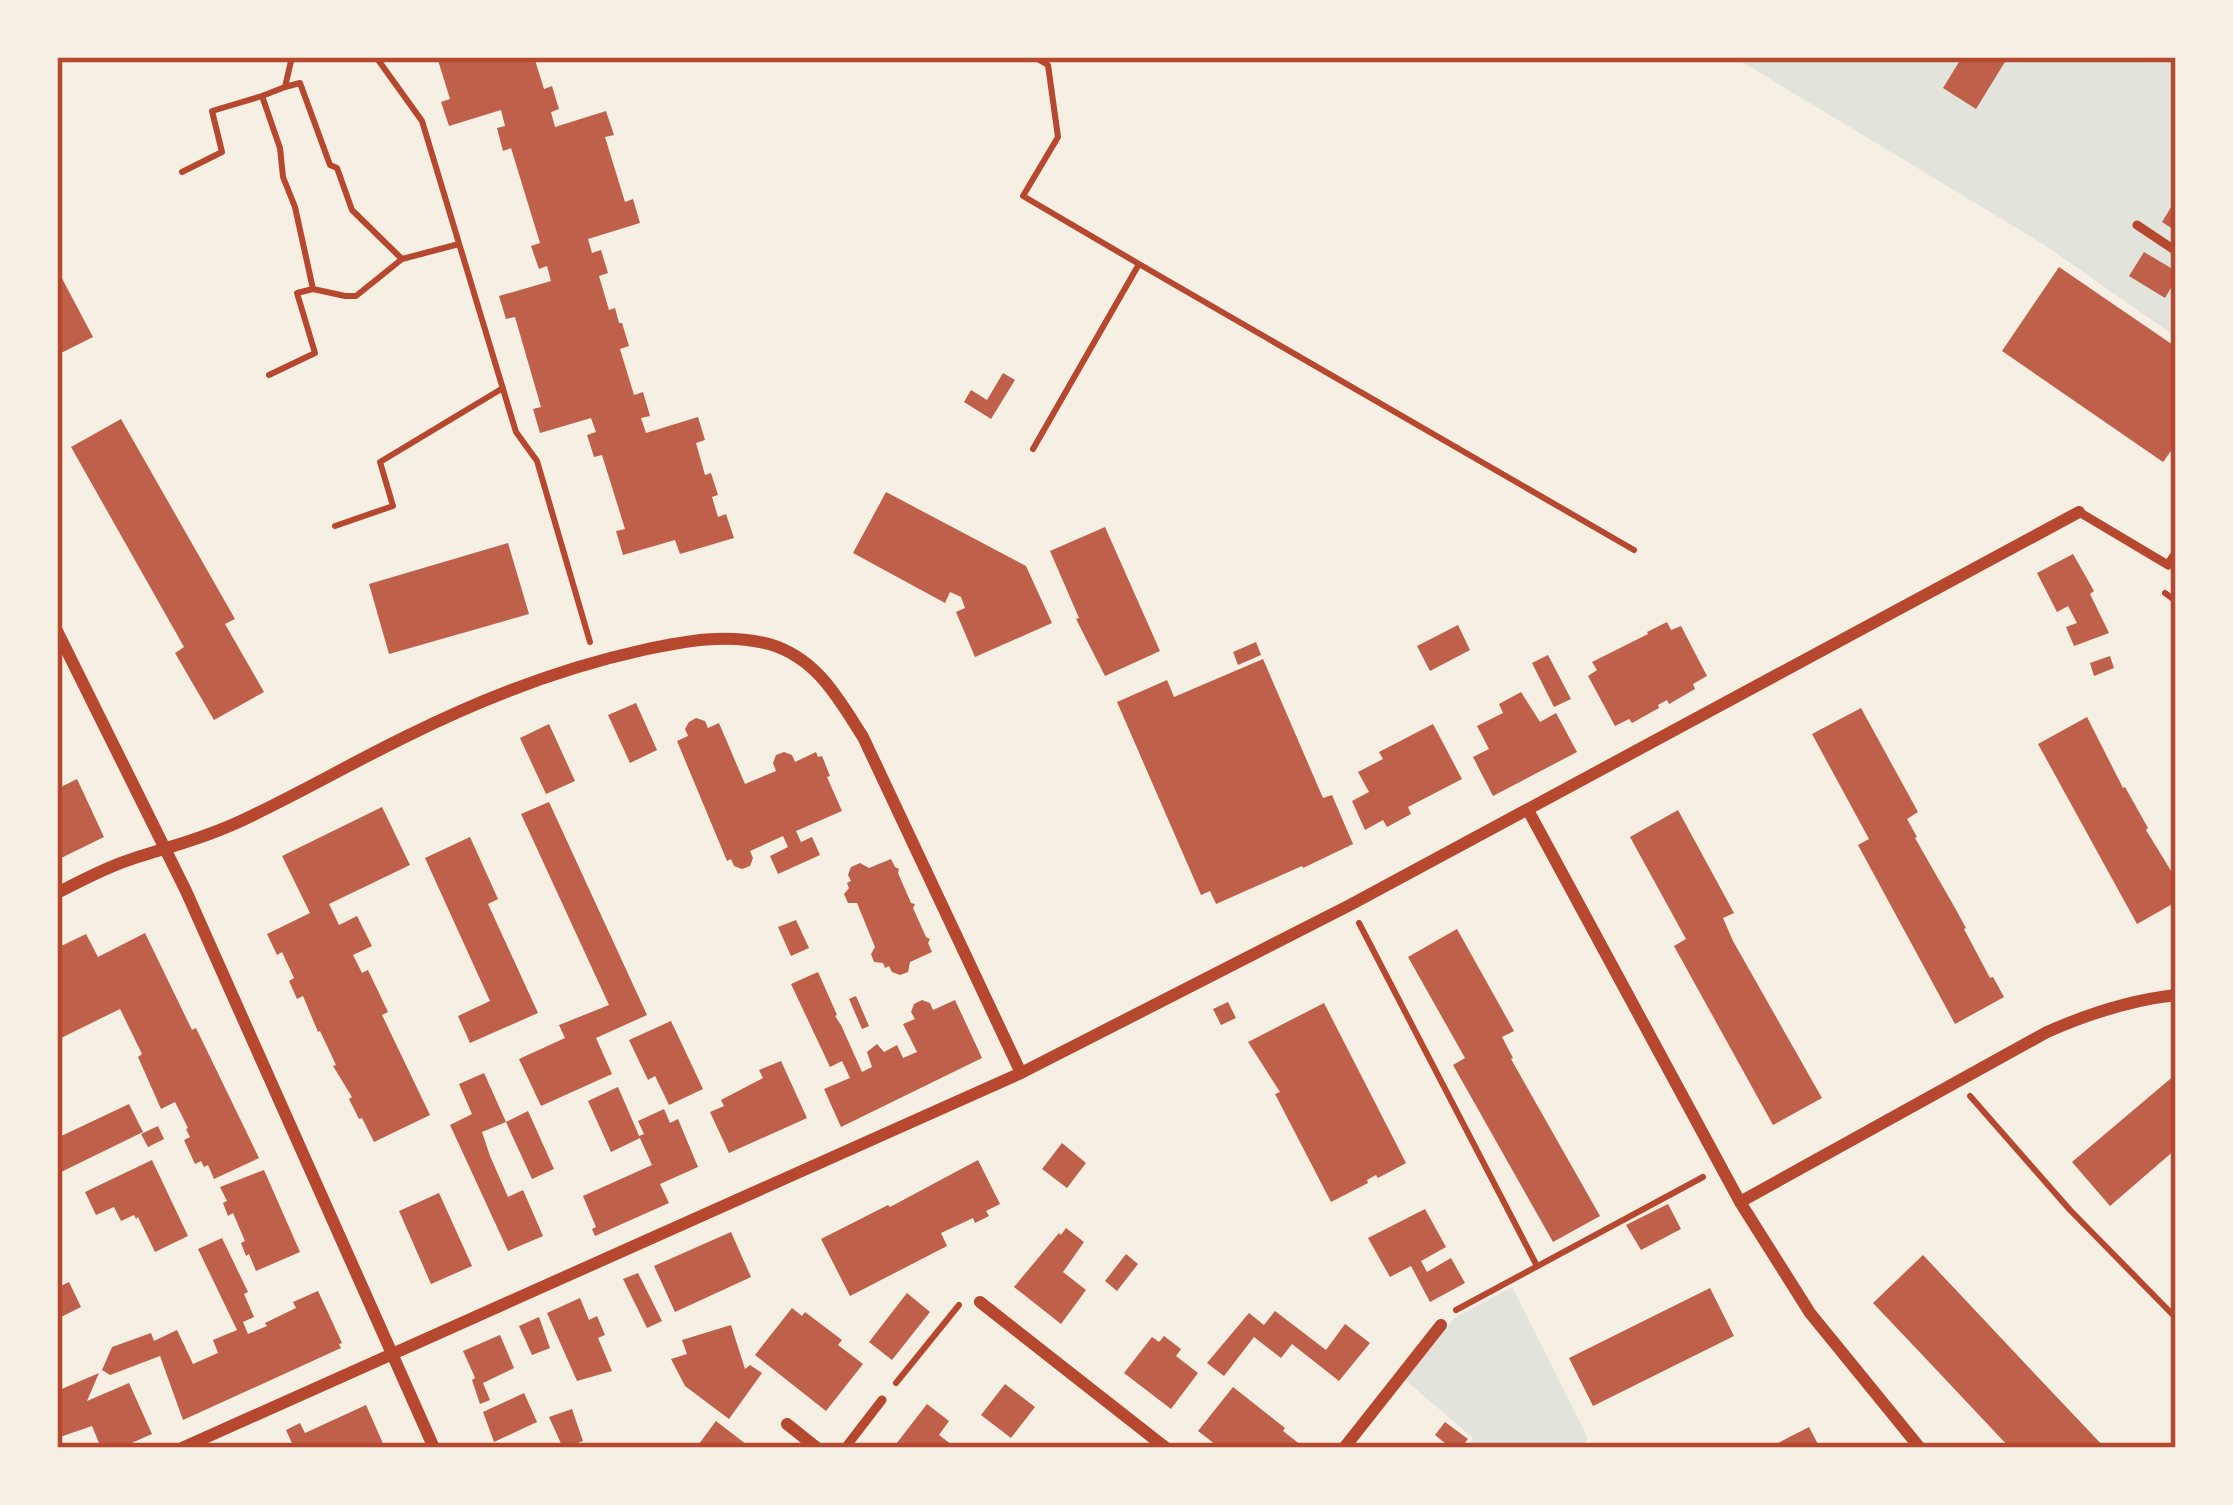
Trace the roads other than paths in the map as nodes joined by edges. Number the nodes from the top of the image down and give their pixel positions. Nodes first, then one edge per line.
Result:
1 (2137, 225) dead end
2 (2176, 250) edge
3 (2079, 512) joint
4 (2176, 553) edge
5 (57, 631) edge
6 (1528, 810) junction
7 (166, 850) junction
8 (57, 892) edge
9 (2176, 994) edge
10 (1021, 1073) junction
11 (1740, 1202) junction
12 (980, 1302) road end
13 (1441, 1325) road end
14 (393, 1354) junction
15 (882, 1400) road end
16 (787, 1424) dead end
17 (182, 1448) edge
18 (434, 1448) edge
19 (817, 1448) edge
20 (845, 1448) edge
21 (1166, 1448) edge
22 (1344, 1448) edge
23 (1920, 1448) edge

1 - 2 lane
3 - 4 lane
3 - 6 street
5 - 7 street
6 - 10 street
6 - 11 street
7 - 8 street
7 - 10 street
7 - 14 street
9 - 11 street
10 - 14 street
11 - 23 street
12 - 21 street
13 - 22 street
14 - 17 street
14 - 18 street
15 - 20 lane
16 - 19 street

